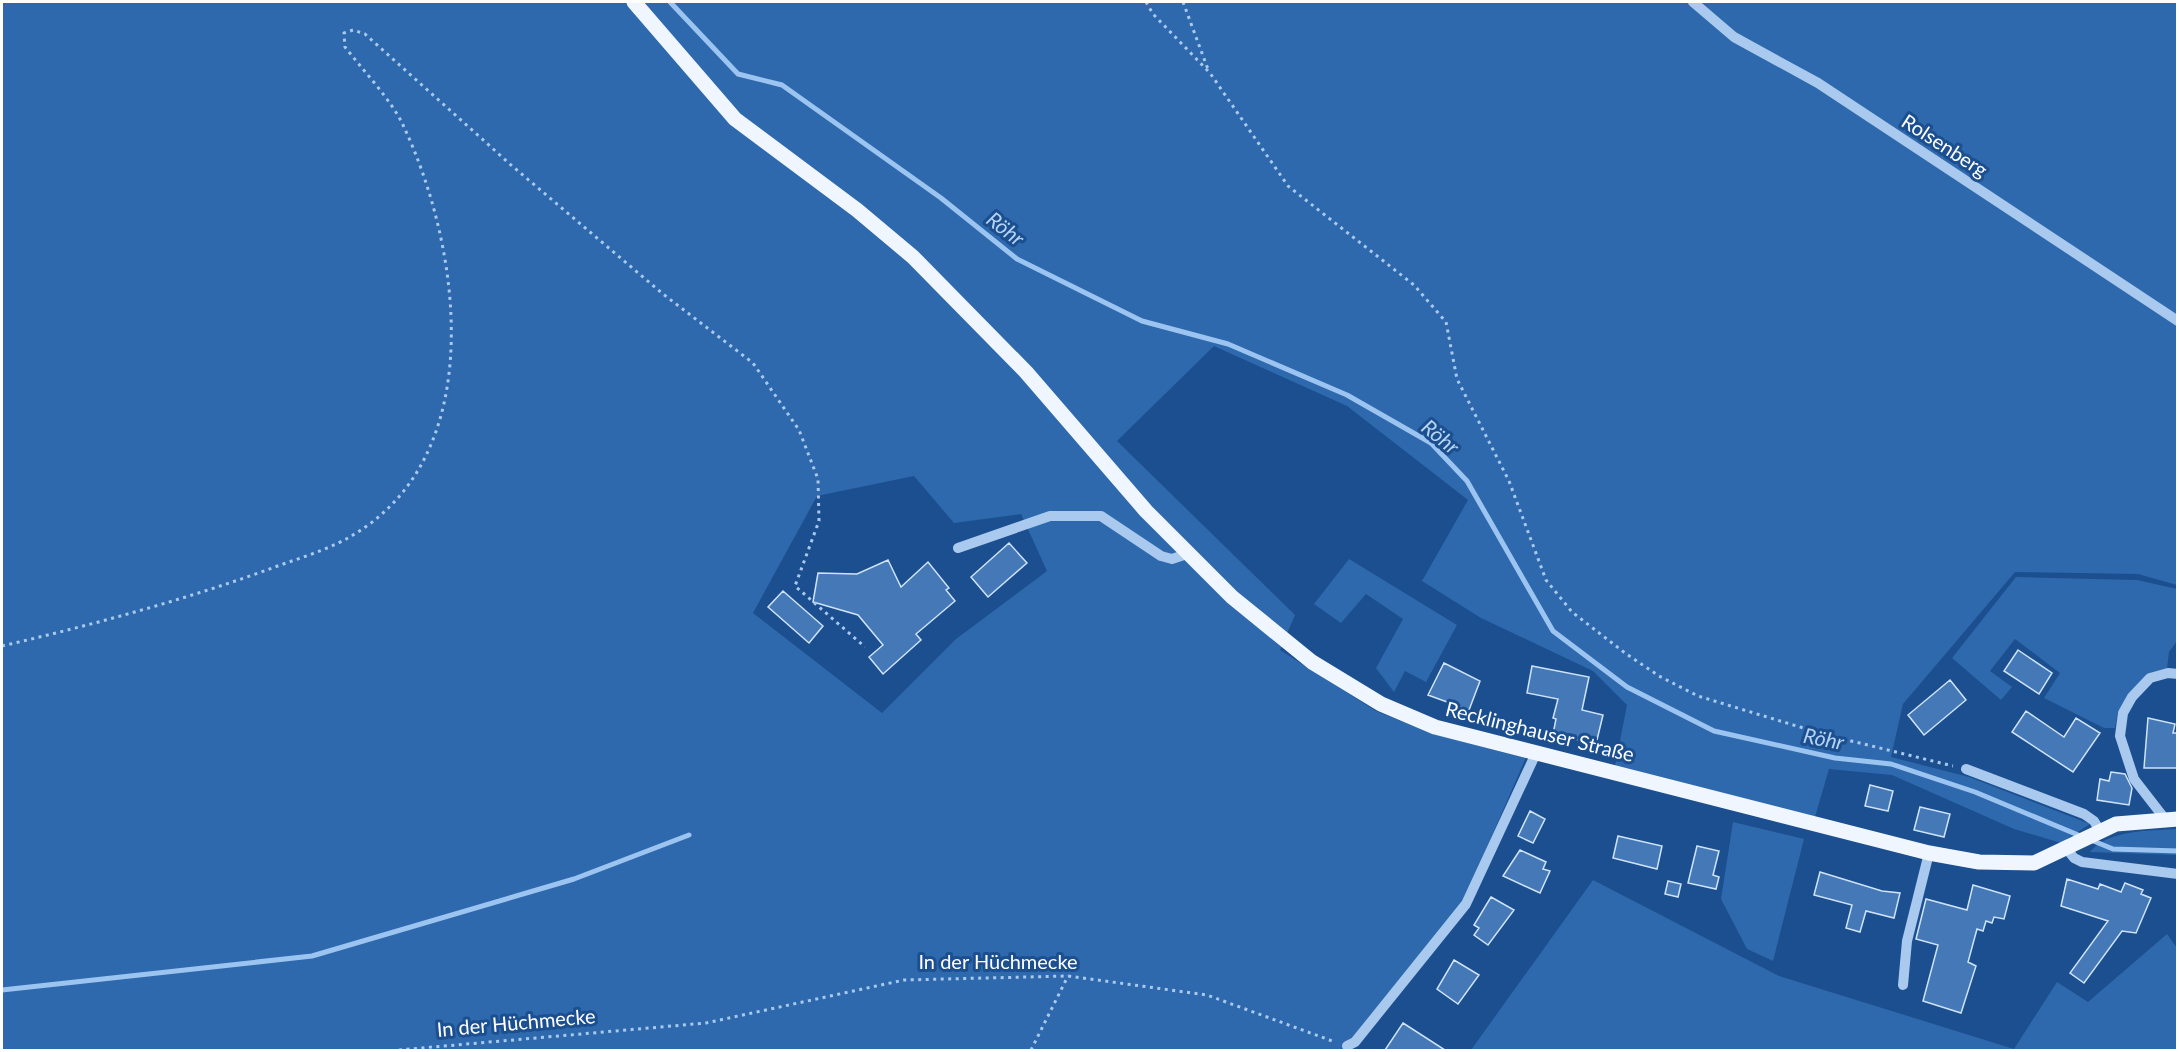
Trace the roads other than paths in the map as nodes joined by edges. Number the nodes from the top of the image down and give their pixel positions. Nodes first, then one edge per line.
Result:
1 (634, 2) edge
2 (1693, 2) edge
3 (2178, 321) edge
4 (958, 548) dead end
5 (1187, 554) junction
6 (2178, 674) edge
7 (1537, 751) junction
8 (1966, 769) road end
9 (2172, 819) edge
10 (2099, 831) junction
11 (2069, 846) junction
12 (1929, 854) junction
13 (2178, 874) edge
14 (1904, 985) dead end
15 (1347, 1046) road end

1 - 5 main road, Recklinghauser Straße
2 - 3 street, Rolsenberg
4 - 5 street
5 - 7 main road, Recklinghauser Straße
6 - 9 street
7 - 12 main road, Recklinghauser Straße
7 - 15 street
8 - 10 street
9 - 10 main road, Recklinghauser Straße
10 - 11 main road, Recklinghauser Straße
11 - 12 main road, Recklinghauser Straße
11 - 13 street
12 - 14 street

